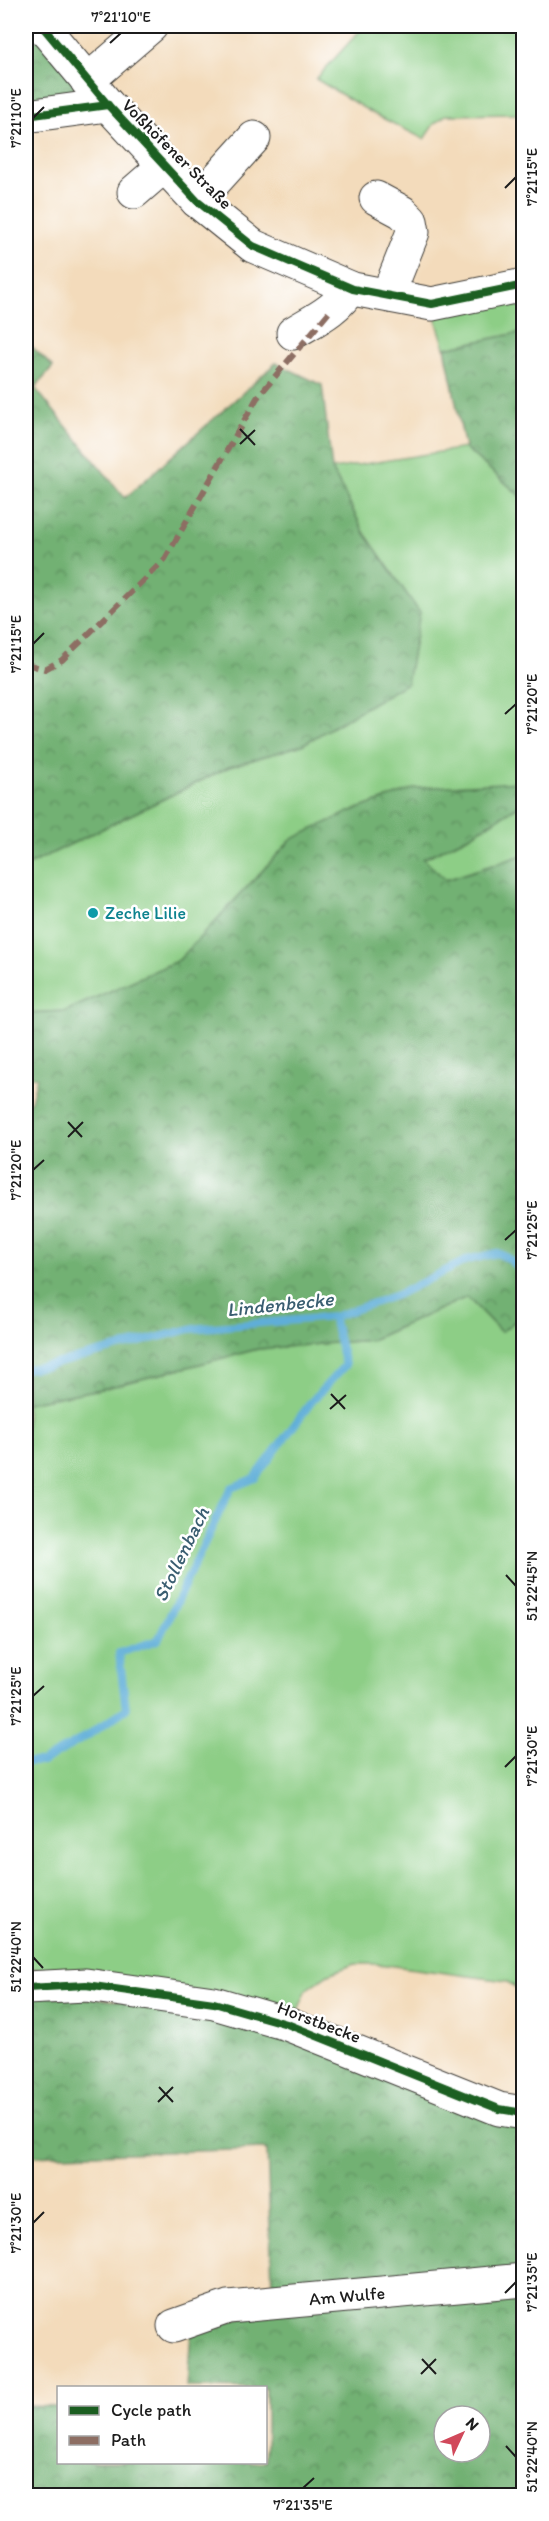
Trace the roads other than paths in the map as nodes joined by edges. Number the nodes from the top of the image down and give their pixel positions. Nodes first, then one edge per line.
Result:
1 (42, 26) edge
2 (151, 26) edge
3 (98, 93) junction
4 (26, 116) edge
5 (254, 138) dead end
6 (164, 165) junction
7 (238, 186) dead end
8 (134, 192) dead end
9 (376, 198) dead end
10 (205, 208) junction
11 (524, 285) edge
12 (350, 288) junction
13 (392, 296) junction
14 (293, 333) dead end
15 (26, 1988) edge
16 (524, 2113) edge
17 (524, 2280) edge
18 (174, 2326) dead end

1 - 3 street, Voßhöfener Straße
2 - 3 street
3 - 4 street
3 - 6 street, Voßhöfener Straße
5 - 10 street
6 - 8 street
6 - 10 street, Voßhöfener Straße
7 - 10 street
9 - 13 street
10 - 12 street, Voßhöfener Straße
11 - 13 street, Voßhöfener Straße
12 - 13 street, Voßhöfener Straße
12 - 14 street
15 - 16 street, Horstbecke
17 - 18 street, Am Wulfe

